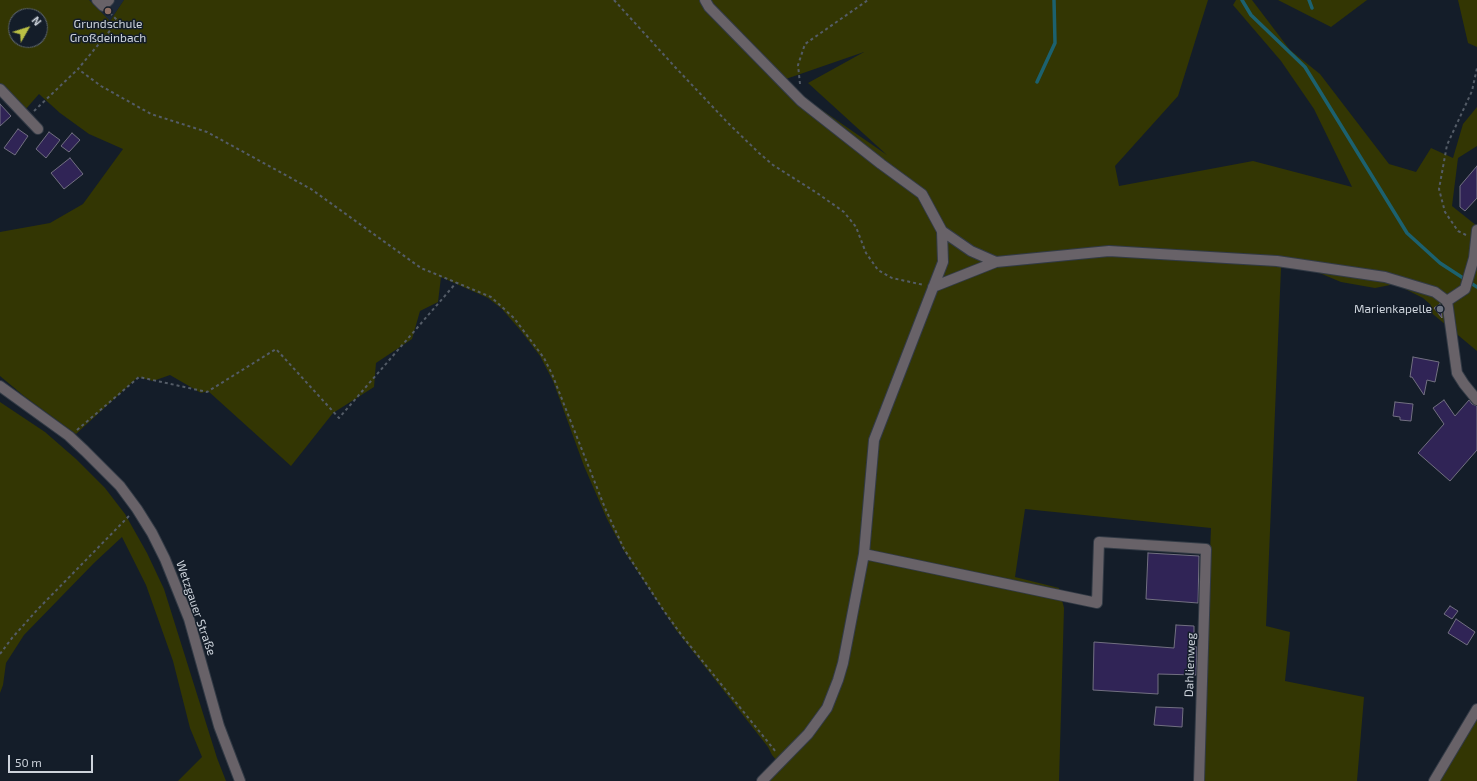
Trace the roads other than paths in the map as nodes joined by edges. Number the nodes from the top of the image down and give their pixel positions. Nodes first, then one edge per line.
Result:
1 (97, 0) edge
2 (109, 0) edge
3 (705, 0) edge
4 (0, 89) edge
5 (38, 129) dead end
6 (942, 231) junction
7 (1476, 235) edge
8 (996, 262) junction
9 (933, 287) junction
10 (1447, 301) junction
11 (0, 386) edge
12 (1477, 400) edge
13 (864, 554) junction
14 (1477, 709) edge
15 (240, 781) edge
16 (762, 781) edge
17 (1199, 781) edge
18 (1434, 781) edge

1 - 2 street
3 - 6 street
4 - 5 street
6 - 8 street
6 - 9 street
7 - 10 street
8 - 9 street
8 - 10 street
9 - 13 street
10 - 12 street
11 - 15 street, Wetzgauer Straße
13 - 16 street
13 - 17 street, Dahlienweg
14 - 18 street

